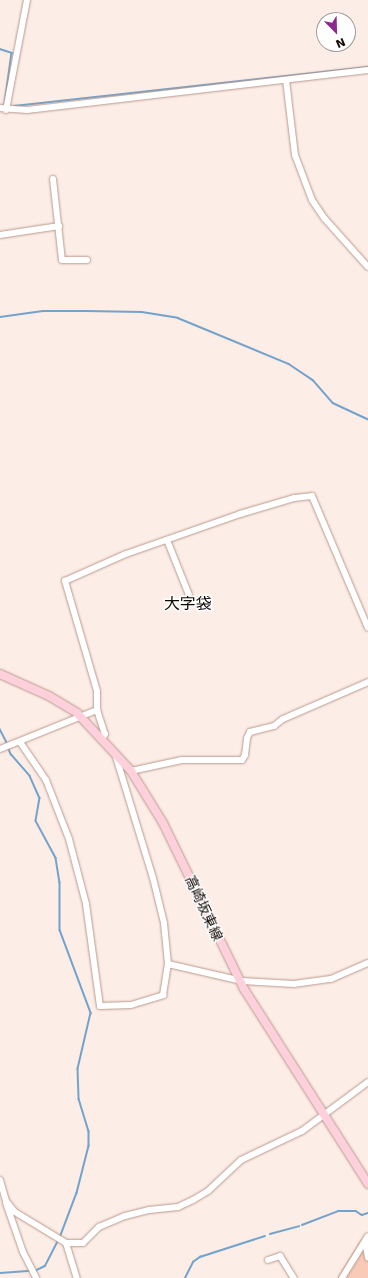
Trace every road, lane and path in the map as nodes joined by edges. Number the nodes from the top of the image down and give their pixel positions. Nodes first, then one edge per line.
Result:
1 (27, 0) edge
2 (368, 70) edge
3 (286, 80) junction
4 (3, 109) edge
5 (53, 179) dead end
6 (59, 226) junction
7 (0, 235) edge
8 (86, 260) dead end
9 (368, 267) edge
10 (167, 540) junction
11 (189, 595) dead end
12 (368, 628) edge
13 (0, 674) edge
14 (368, 682) edge
15 (97, 710) junction
16 (82, 717) junction
17 (103, 738) junction
18 (20, 742) junction
19 (0, 750) edge
20 (114, 751) junction
21 (131, 771) junction
22 (368, 963) edge
23 (168, 964) junction
24 (238, 980) junction
25 (368, 1082) edge
26 (325, 1116) junction
27 (0, 1180) edge
28 (368, 1184) edge
29 (6, 1201) junction
30 (366, 1239) edge
31 (66, 1243) junction
32 (368, 1258) edge
33 (268, 1260) dead end
34 (36, 1278) edge
35 (77, 1278) edge
36 (294, 1278) edge
37 (342, 1278) edge

1 - 4 street
2 - 3 street
3 - 4 street
3 - 9 street
5 - 6 street
6 - 7 street
6 - 8 street
10 - 11 street
10 - 12 street
10 - 15 street
13 - 16 main road, 高崎坂東線
14 - 21 street
15 - 16 street
15 - 17 street
16 - 17 main road, 高崎坂東線
16 - 18 street
17 - 20 main road, 高崎坂東線
18 - 19 street
18 - 23 street
20 - 21 main road, 高崎坂東線
20 - 23 street
21 - 24 main road, 高崎坂東線
22 - 24 street
23 - 24 street
24 - 26 main road, 高崎坂東線
25 - 26 street
26 - 28 main road, 高崎坂東線
26 - 31 street
27 - 29 street
29 - 31 street
29 - 34 street
30 - 32 street
30 - 37 street
31 - 35 street
33 - 36 street

